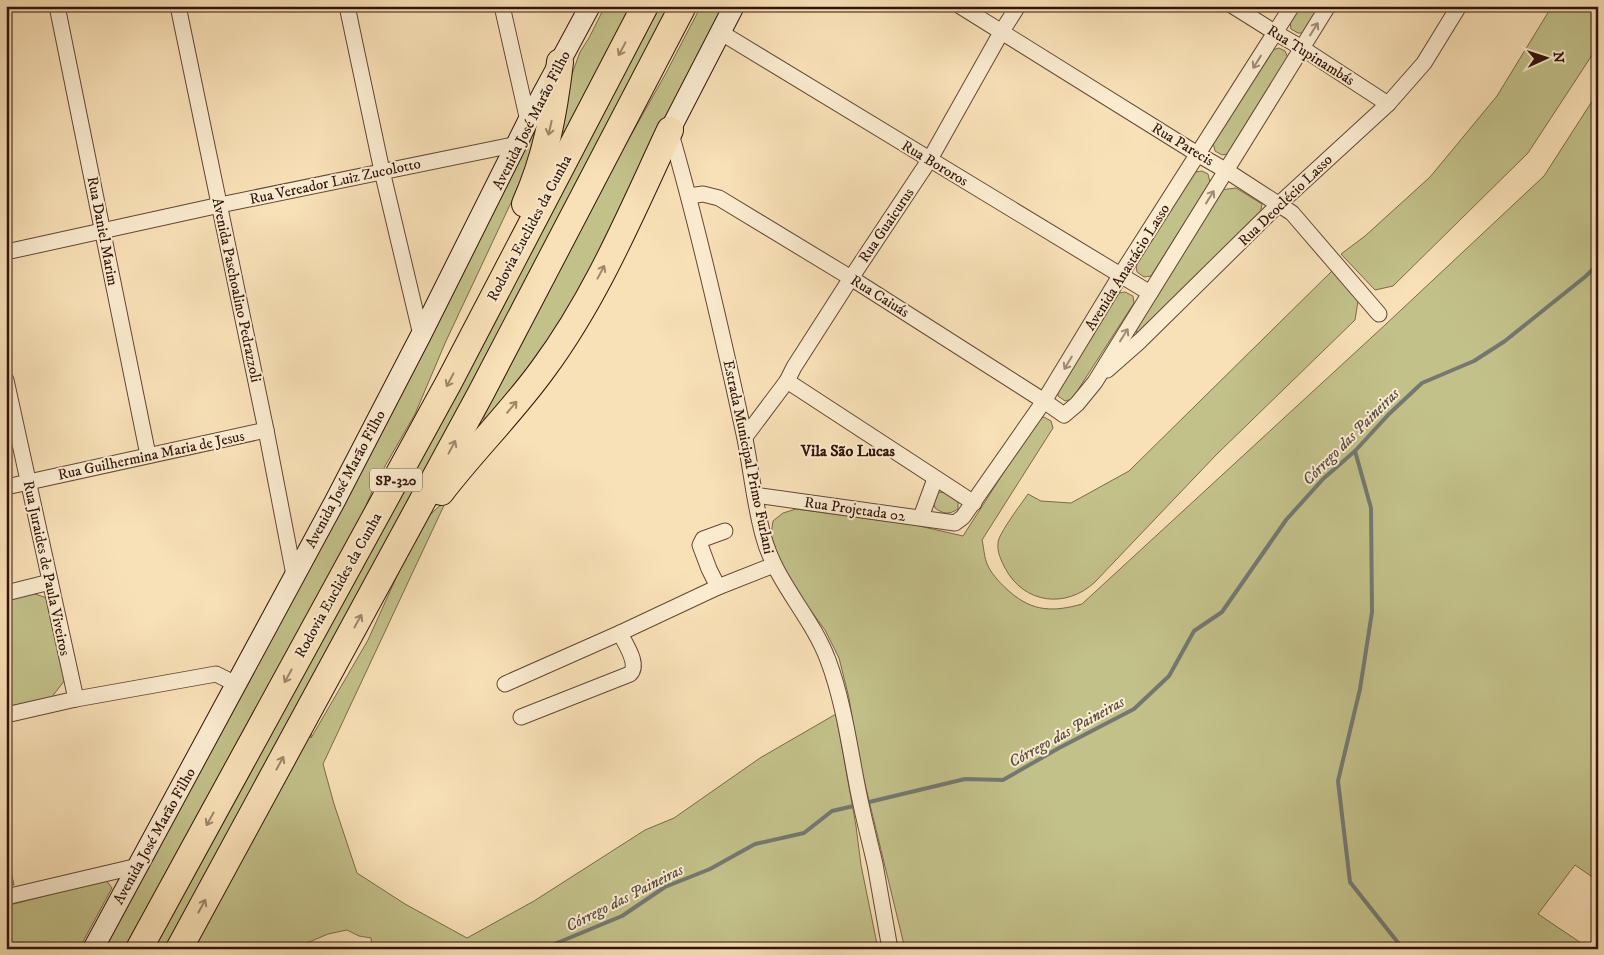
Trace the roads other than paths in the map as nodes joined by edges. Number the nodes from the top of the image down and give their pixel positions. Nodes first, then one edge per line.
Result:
1 (57, 6) edge
2 (178, 6) edge
3 (347, 6) edge
4 (502, 6) edge
5 (590, 6) edge
6 (644, 6) edge
7 (683, 6) edge
8 (734, 6) edge
9 (960, 6) edge
10 (1018, 6) edge
11 (1233, 6) edge
12 (1292, 6) edge
13 (1328, 6) edge
14 (1459, 6) edge
15 (720, 32) junction
16 (1002, 32) junction
17 (1276, 33) junction
18 (1302, 48) junction
19 (560, 62) junction
20 (1388, 104) junction
21 (528, 121) junction
22 (670, 130) junction
23 (518, 144) junction
24 (1199, 155) junction
25 (930, 159) junction
26 (382, 171) junction
27 (1227, 171) junction
28 (689, 196) junction
29 (220, 205) junction
30 (1278, 205) junction
31 (103, 230) junction
32 (6, 252) edge
33 (1120, 276) junction
34 (851, 278) junction
35 (1150, 292) junction
36 (1379, 314) dead end
37 (421, 335) junction
38 (464, 352) junction
39 (6, 380) edge
40 (786, 381) junction
41 (1094, 382) junction
42 (1044, 401) junction
43 (266, 430) junction
44 (744, 438) junction
45 (148, 455) junction
46 (935, 479) junction
47 (29, 482) junction
48 (6, 487) edge
49 (755, 495) junction
50 (974, 503) junction
51 (921, 517) junction
52 (955, 523) joint
53 (725, 530) dead end
54 (394, 555) junction
55 (774, 566) junction
56 (294, 575) junction
57 (50, 582) junction
58 (718, 587) junction
59 (6, 593) edge
60 (620, 633) junction
61 (236, 684) junction
62 (505, 684) dead end
63 (76, 699) junction
64 (6, 715) edge
65 (521, 717) dead end
66 (138, 866) junction
67 (6, 897) edge
68 (93, 949) edge
69 (139, 949) edge
70 (179, 949) edge
71 (890, 949) edge

1 - 31 street, Rua Daniel Marim
2 - 29 street, Avenida Paschoalino Pedrazzoli
3 - 26 street
4 - 21 street
5 - 19 main road, Avenida José Marão Filho
6 -> 38 highway, Rodovia Euclides da Cunha / SP-320
54 -> 7 highway, SP-320
8 - 15 main road
9 - 16 street, Rua Parecis
10 - 16 street, Rua Guaicurus
11 - 17 street, Rua Tupinambás
12 - 17 street, Avenida Anastácio Lasso
18 -> 13 street
14 - 20 street, Rua Deoclécio Lasso
15 - 22 main road
15 - 25 street, Rua Bororos
16 - 24 street, Rua Parecis
16 - 25 street, Rua Guaicurus
17 - 18 street, Rua Tupinambás
17 -> 24 street, Avenida Anastácio Lasso
18 - 20 street, Rua Tupinambás
18 - 27 street
19 - 21 main road, Avenida José Marão Filho
19 -> 38 highway
20 - 30 street, Rua Deoclécio Lasso
21 - 23 main road, Avenida José Marão Filho
22 - 28 street, Estrada Municipal Primo Furlani
54 -> 22 highway
23 - 26 street, Rua Vereador Luiz Zucolotto
23 - 37 main road, Avenida José Marão Filho
24 - 27 street, Rua Parecis
24 - 33 street, Avenida Anastácio Lasso
25 - 33 street, Rua Bororos
25 - 34 street, Rua Guaicurus
26 - 29 street, Rua Vereador Luiz Zucolotto
26 - 37 street
27 - 30 street, Rua Parecis
35 -> 27 street
28 - 34 street, Rua Caiuás
28 - 44 street, Estrada Municipal Primo Furlani
29 - 31 street, Rua Vereador Luiz Zucolotto
29 - 43 street, Avenida Paschoalino Pedrazzoli
30 - 36 street, Rua Parecis
30 - 41 street, Rua Deoclécio Lasso
31 - 32 street, Rua Vereador Luiz Zucolotto
31 - 45 street, Rua Daniel Marim
33 - 35 street, Rua Bororos
33 -> 42 street, Avenida Anastácio Lasso
34 - 40 street, Rua Guaicurus
34 - 42 street, Rua Caiuás
41 -> 35 street
37 - 56 main road, Avenida José Marão Filho
38 -> 69 highway, Rodovia Euclides da Cunha / SP-320
39 - 47 street, Rua Juraides de Paula Viveiros
40 - 44 street, Rua Guaicurus
40 - 46 street
41 - 42 street, Rua Caiuás
42 - 50 street, Avenida Anastácio Lasso
43 - 45 street, Rua Guilhermina Maria de Jesus
43 - 56 street, Avenida Paschoalino Pedrazzoli
44 - 49 street, Estrada Municipal Primo Furlani
45 - 47 street, Rua Guilhermina Maria de Jesus
46 - 50 street
46 - 51 street
47 - 48 street, Rua Guilhermina Maria de Jesus
47 - 57 street, Rua Juraides de Paula Viveiros
49 - 51 street, Rua Projetada 02
49 - 55 street, Estrada Municipal Primo Furlani
50 - 52 street, Avenida Anastácio Lasso
51 - 52 street, Rua Projetada 02
53 - 58 street
70 -> 54 highway, SP-320
55 - 58 street
55 - 71 street, Estrada Municipal Primo Furlani
56 - 61 main road, Avenida José Marão Filho
57 - 59 street
57 - 63 street, Rua Juraides de Paula Viveiros
58 - 60 street
60 - 62 street
60 - 65 street
61 - 63 street
61 - 66 main road, Avenida José Marão Filho
63 - 64 street
66 - 67 street
66 - 68 main road, Avenida José Marão Filho

